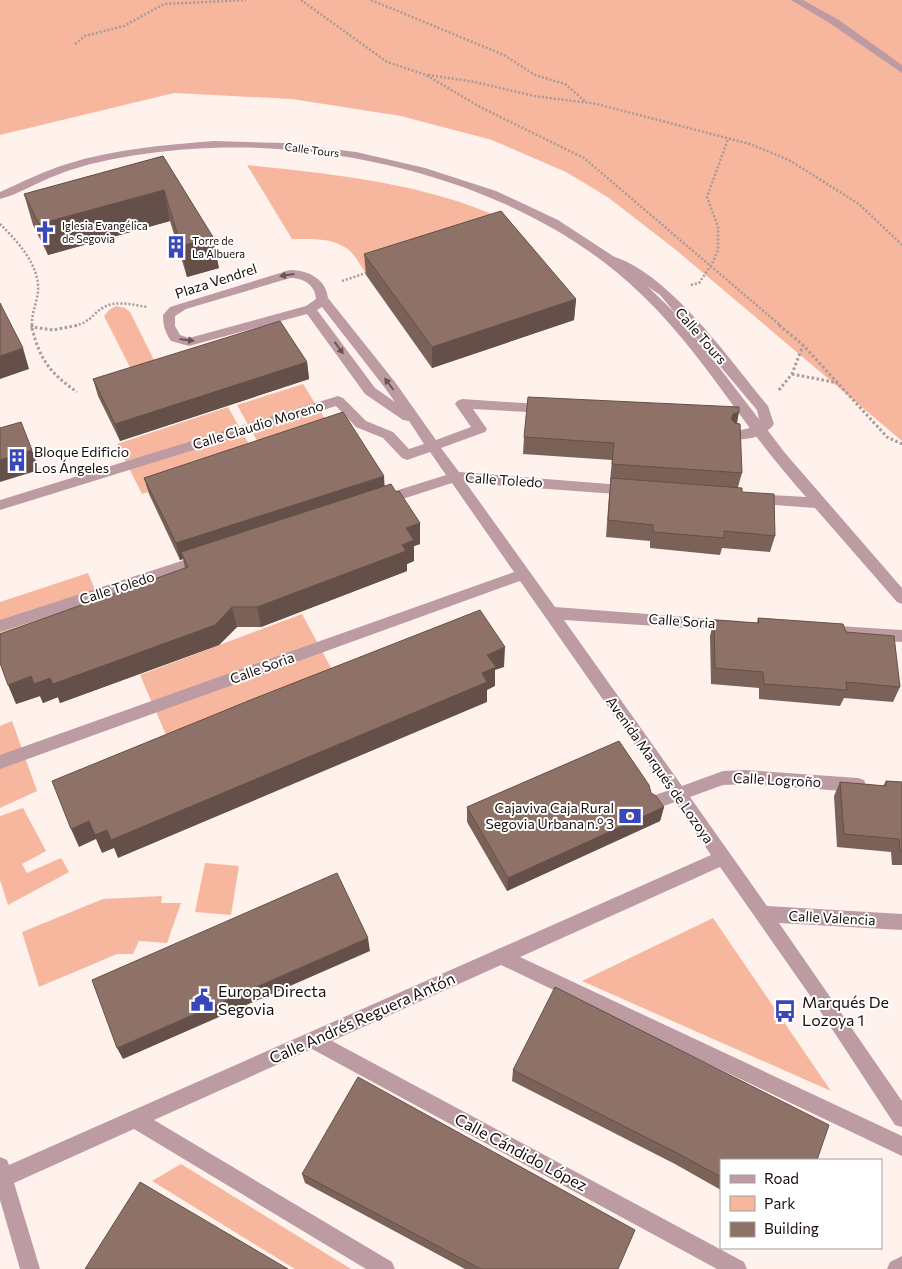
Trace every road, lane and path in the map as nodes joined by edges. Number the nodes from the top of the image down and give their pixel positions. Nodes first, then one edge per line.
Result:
1 (246, 0) edge
2 (301, 0) edge
3 (371, 0) edge
4 (796, 0) edge
5 (75, 44) dead end
6 (902, 70) edge
7 (426, 75) junction
8 (586, 103) junction
9 (728, 139) junction
10 (0, 196) edge
11 (0, 224) edge
12 (902, 245) edge
13 (609, 259) junction
14 (710, 266) junction
15 (375, 270) edge
16 (664, 292) junction
17 (320, 293) junction
18 (310, 309) junction
19 (174, 310) junction
20 (32, 327) junction
21 (803, 345) junction
22 (792, 374) junction
23 (838, 384) junction
24 (77, 392) dead end
25 (562, 409) edge
26 (763, 409) junction
27 (731, 418) edge
28 (751, 419) junction
29 (418, 424) junction
30 (759, 431) junction
31 (736, 435) edge
32 (902, 444) edge
33 (432, 445) junction
34 (455, 477) junction
35 (643, 490) edge
36 (742, 498) edge
37 (820, 504) junction
38 (0, 505) edge
39 (370, 505) edge
40 (218, 555) edge
41 (523, 574) junction
42 (902, 598) edge
43 (551, 613) junction
44 (0, 626) edge
45 (746, 626) edge
46 (824, 630) edge
47 (902, 636) edge
48 (0, 762) edge
49 (873, 786) edge
50 (678, 793) junction
51 (655, 802) edge
52 (722, 858) junction
53 (762, 914) junction
54 (902, 922) edge
55 (500, 956) junction
56 (313, 1040) junction
57 (902, 1118) edge
58 (134, 1119) junction
59 (902, 1146) edge
60 (2, 1172) edge
61 (902, 1266) edge
62 (731, 1268) edge
63 (30, 1269) edge
64 (385, 1269) edge
65 (896, 1269) edge

1 - 5 path
2 - 7 path
3 - 8 path
4 - 6 street
7 - 8 path
7 - 14 path
8 - 9 path
9 - 12 path
9 - 14 path
10 - 13 street, Calle Tours
11 - 20 path
13 - 16 street, Calle Tours
13 - 28 street, Calle Tours
14 - 16 path
14 - 21 path
15 - 17 path
16 - 26 street, Calle Tours
17 - 18 street, Plaza Vendrel
17 -> 19 street, Plaza Vendrel
29 -> 17 street, Avenida Marqués de Lozoya
19 -> 18 street, Plaza Vendrel
18 -> 29 street, Avenida Marqués de Lozoya
19 - 20 path
20 - 24 path
21 - 22 path
21 - 23 path
22 - 23 path
22 - 26 path
23 - 32 path
25 - 33 street, Calle Claudio Moreno
26 - 30 street
27 - 28 street
28 - 30 street, Calle Tours
29 - 33 street, Avenida Marqués de Lozoya
30 - 31 street
30 - 37 street, Calle Tours
33 - 34 street, Avenida Marqués de Lozoya
33 - 38 street, Calle Claudio Moreno
34 - 35 street, Calle Toledo
34 - 39 street, Calle Toledo
34 - 41 street, Avenida Marqués de Lozoya
36 - 37 street
37 - 42 street, Calle Tours
40 - 44 street, Calle Toledo
41 - 43 street, Avenida Marqués de Lozoya
41 - 48 street, Calle Soria
43 - 45 street, Calle Soria
43 - 50 street, Avenida Marqués de Lozoya
46 - 47 street
49 - 50 street, Calle Logroño
50 - 51 street, Calle Logroño
50 - 52 street, Avenida Marqués de Lozoya
52 - 53 street, Avenida Marqués de Lozoya
52 - 55 street, Calle Andrés Reguera Antón
53 - 54 street, Calle Valencia
53 - 57 street, Avenida Marqués de Lozoya
55 - 56 street, Calle Andrés Reguera Antón
55 - 59 street
56 - 58 street, Calle Andrés Reguera Antón
56 - 62 street, Calle Cándido López
58 - 60 street, Calle Andrés Reguera Antón
58 - 64 street
60 - 63 street
61 - 65 street

